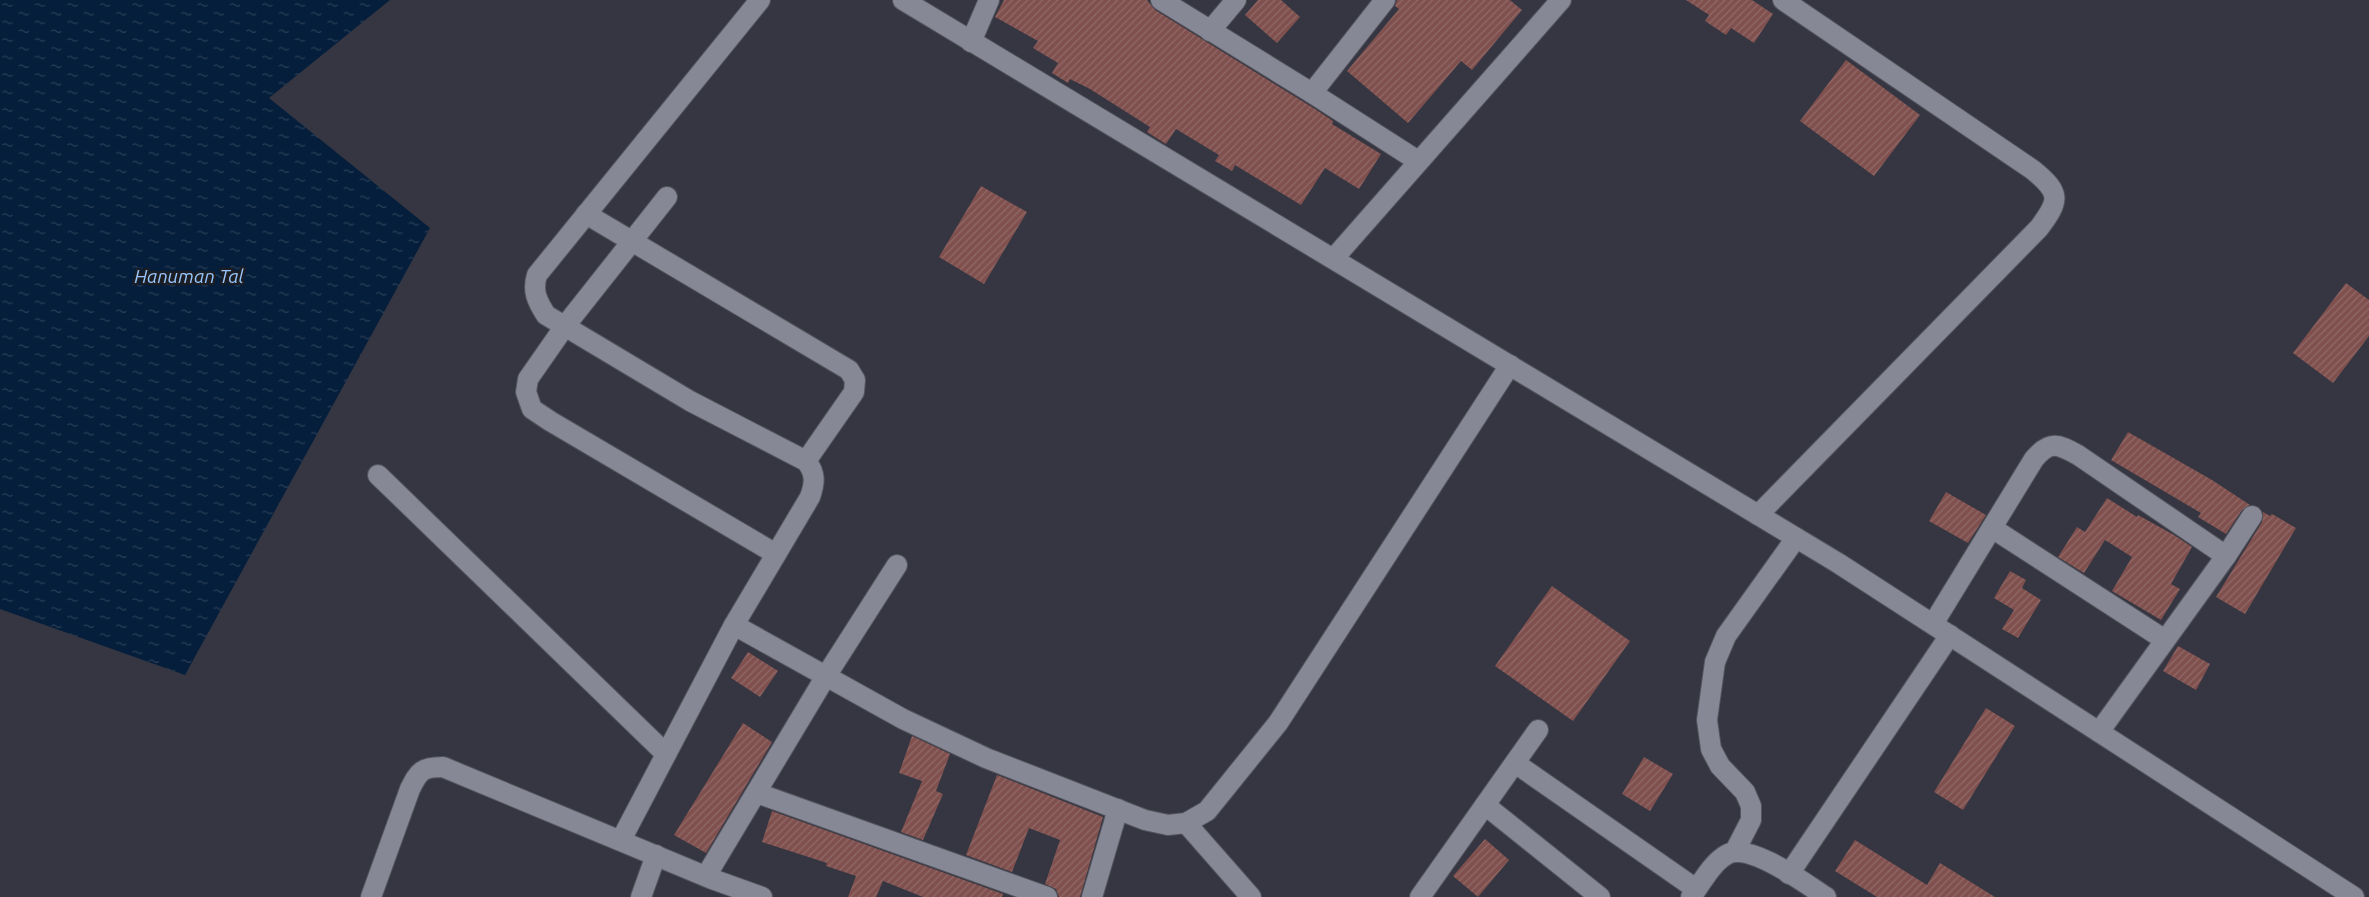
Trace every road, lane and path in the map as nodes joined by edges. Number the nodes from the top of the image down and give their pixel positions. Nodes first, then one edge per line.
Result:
1 (760, 0) edge
2 (903, 0) edge
3 (989, 0) edge
4 (1161, 0) edge
5 (1236, 0) edge
6 (1385, 0) edge
7 (1561, 0) edge
8 (1783, 0) edge
9 (1210, 30) junction
10 (971, 42) junction
11 (1312, 93) junction
12 (1418, 161) junction
13 (667, 197) dead end
14 (586, 214) junction
15 (631, 240) junction
16 (1334, 258) junction
17 (565, 326) junction
18 (1510, 365) junction
19 (806, 461) junction
20 (378, 475) dead end
21 (1758, 515) junction
22 (2252, 516) dead end
23 (1992, 528) junction
24 (1796, 538) junction
25 (776, 554) junction
26 (2226, 556) junction
27 (897, 565) dead end
28 (1933, 624) junction
29 (734, 625) junction
30 (1950, 635) junction
31 (2165, 640) junction
32 (826, 676) junction
33 (1538, 730) dead end
34 (2099, 732) junction
35 (666, 754) junction
36 (1515, 763) junction
37 (757, 793) junction
38 (1485, 805) junction
39 (1118, 809) junction
40 (1186, 824) junction
41 (621, 840) junction
42 (1735, 851) junction
43 (656, 855) junction
44 (1789, 874) junction
45 (706, 876) junction
46 (1694, 893) edge
47 (371, 897) edge
48 (641, 897) edge
49 (762, 897) edge
50 (1047, 897) edge
51 (1092, 897) edge
52 (1251, 897) edge
53 (1420, 897) edge
54 (1600, 897) edge
55 (1826, 897) edge
56 (2354, 897) edge

1 - 14 street
2 - 10 street
3 - 10 street
4 - 9 street
5 - 9 street
6 - 11 street
7 - 12 street
8 - 21 street
9 - 11 street
10 - 16 street
11 - 12 street
12 - 16 street
13 - 15 street
14 - 15 street
14 - 17 street
15 - 17 street
15 - 19 street
16 - 18 street
17 - 19 street
17 - 25 street
18 - 21 street
18 - 40 street
19 - 25 street
20 - 35 street
21 - 24 street
22 - 26 street
23 - 26 street
23 - 28 street
23 - 31 street
24 - 28 street
24 - 42 street
25 - 29 street
26 - 31 street
27 - 32 street
28 - 30 street
29 - 32 street
29 - 35 street
30 - 34 street
30 - 44 street
31 - 34 street
32 - 37 street
32 - 39 street
33 - 36 street
34 - 56 street
35 - 41 street
36 - 38 street
36 - 46 street
37 - 45 street
37 - 50 street
38 - 53 street
38 - 54 street
39 - 40 street
39 - 51 street
40 - 52 street
41 - 43 street
41 - 47 street
42 - 44 street
42 - 46 street
43 - 45 street
43 - 48 street
44 - 55 street
45 - 49 street

